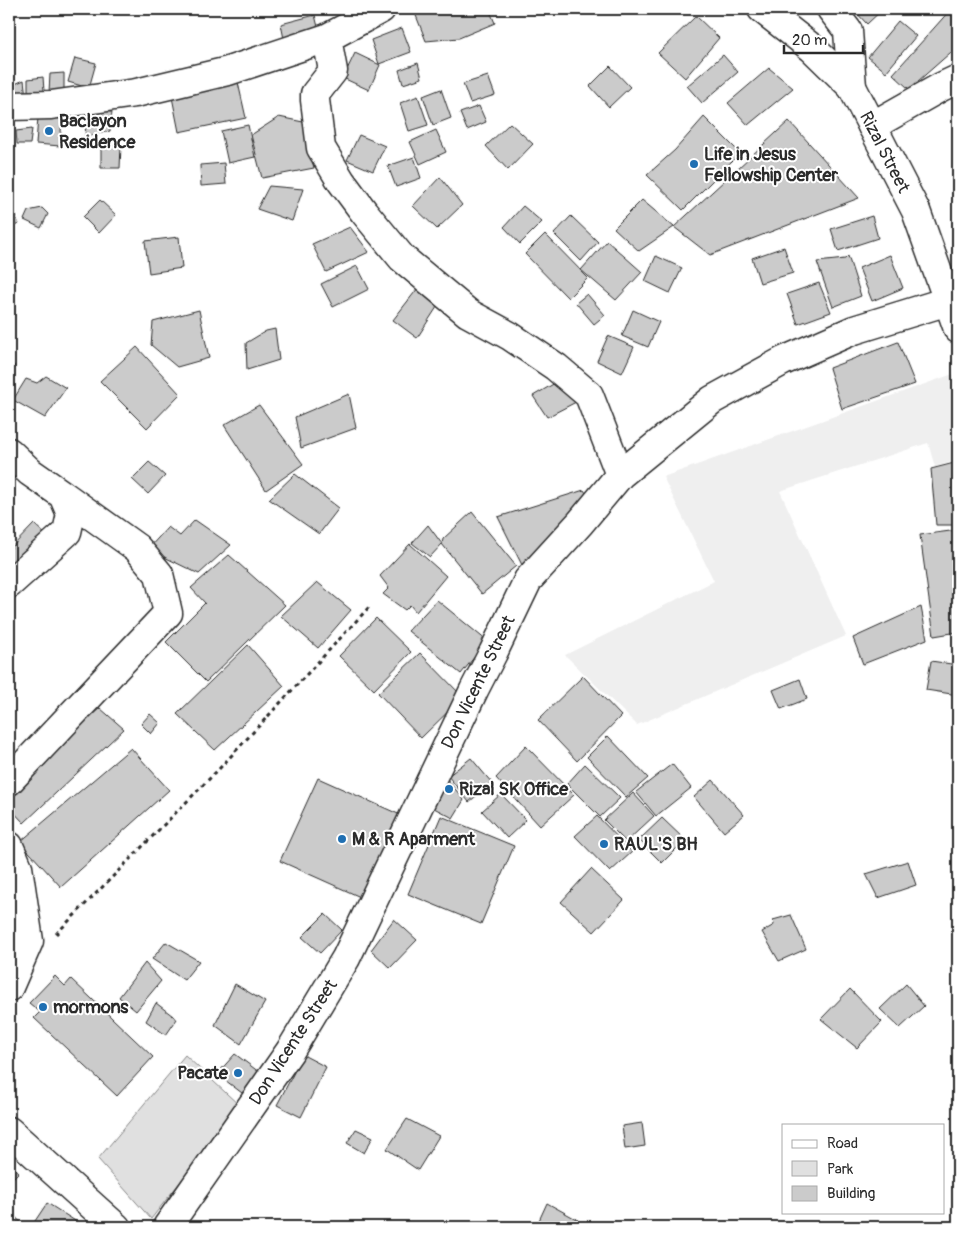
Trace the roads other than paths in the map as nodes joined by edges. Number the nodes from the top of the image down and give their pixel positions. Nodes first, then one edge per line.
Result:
1 (381, 9) edge
2 (762, 9) edge
3 (831, 9) edge
4 (327, 38) junction
5 (958, 79) edge
6 (852, 87) junction
7 (9, 106) edge
8 (872, 126) junction
9 (948, 302) junction
10 (958, 329) edge
11 (9, 452) edge
12 (620, 475) junction
13 (64, 495) junction
14 (9, 584) edge
15 (9, 781) edge
16 (9, 846) edge
17 (9, 987) edge
18 (9, 1131) edge
19 (116, 1227) edge
20 (167, 1227) edge

1 - 4 street
2 - 6 street, Rizal Street
3 - 6 street
4 - 7 street
4 - 12 street
5 - 8 street
6 - 8 street, Rizal Street
8 - 9 street, Rizal Street
9 - 10 street, Rizal Street
9 - 12 street, Don Vicente Street
11 - 13 street
12 - 20 street, Don Vicente Street
13 - 14 street
13 - 15 street
16 - 17 street
18 - 19 street

